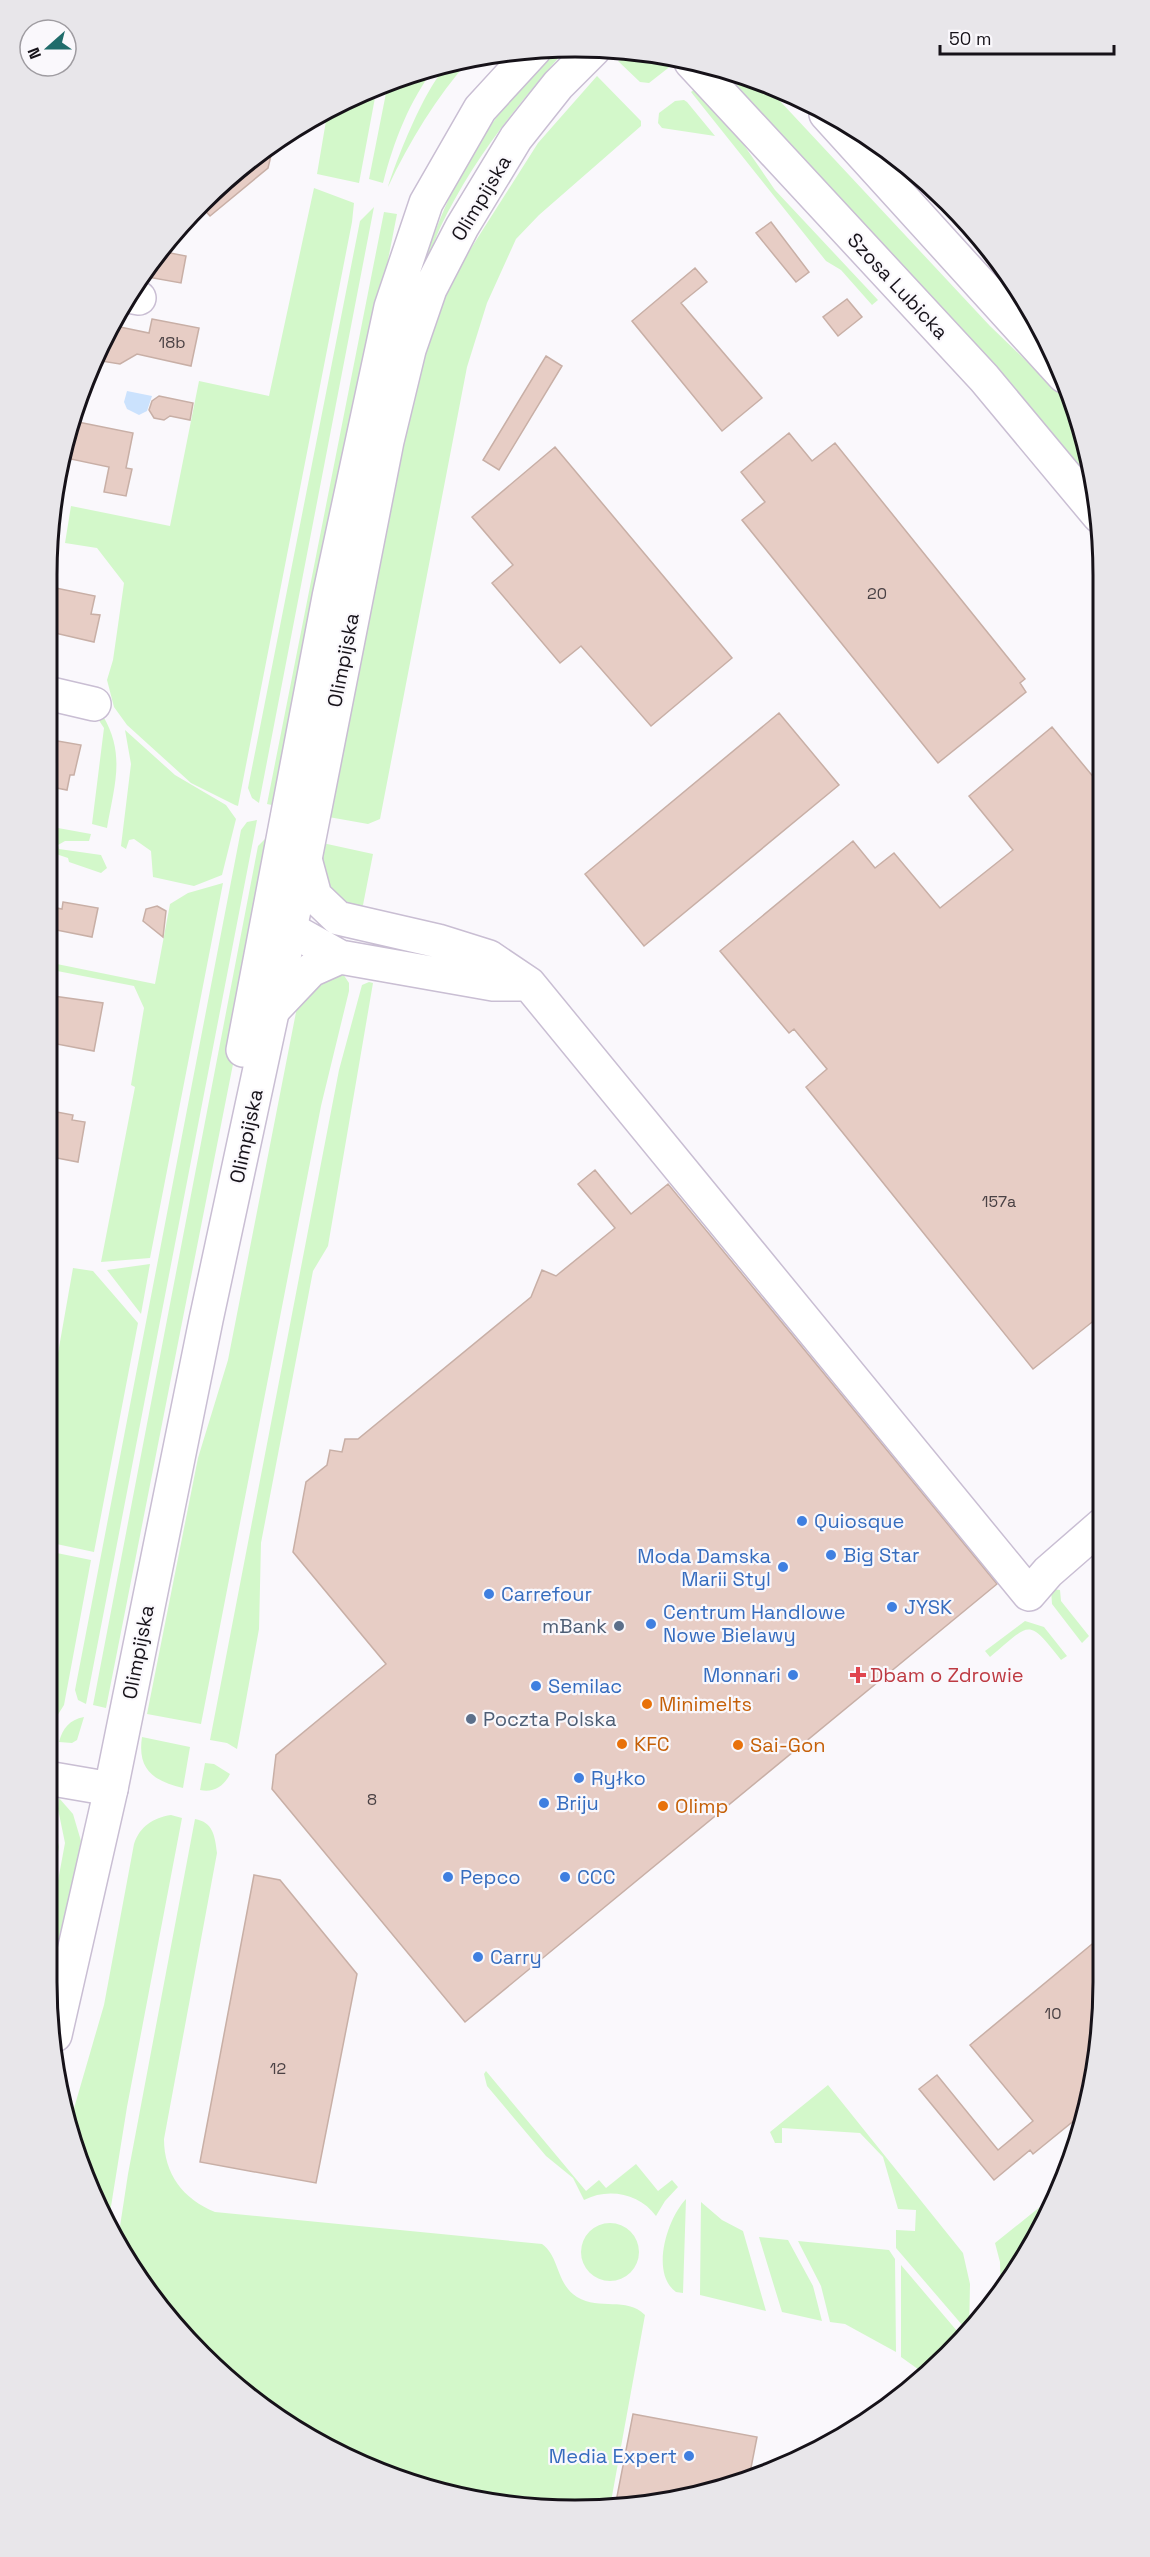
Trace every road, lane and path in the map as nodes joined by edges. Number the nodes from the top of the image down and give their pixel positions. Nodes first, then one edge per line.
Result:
1 (586, 57) edge
2 (525, 59) edge
3 (701, 73) edge
4 (841, 130) edge
5 (1043, 353) edge
6 (1088, 503) edge
7 (57, 696) edge
8 (94, 704) dead end
9 (305, 859) junction
10 (273, 888) junction
11 (338, 918) junction
12 (290, 929) junction
13 (340, 957) junction
14 (260, 958) junction
15 (529, 984) junction
16 (273, 1010) junction
17 (206, 1320) junction
18 (1093, 1533) edge
19 (57, 1780) edge
20 (111, 1789) junction
21 (68, 1983) junction
22 (58, 2021) edge
23 (60, 2037) edge

1 - 9 main road, Olimpijska
2 - 10 main road, Olimpijska
3 - 6 main road, Szosa Lubicka
4 - 5 main road
7 - 8 main road
9 - 11 main road
9 - 12 main road, Olimpijska
10 - 12 main road
10 - 14 main road, Olimpijska
11 - 12 main road
11 - 15 main road
12 - 13 main road
12 - 14 main road
12 - 16 main road, Olimpijska
13 - 15 main road
13 - 16 main road
14 - 17 main road, Olimpijska
15 - 18 main road
16 - 17 main road, Olimpijska
17 - 20 main road, Olimpijska
19 - 20 main road
20 - 21 main road, Olimpijska
21 - 22 main road, Olimpijska
21 - 23 main road, Olimpijska

